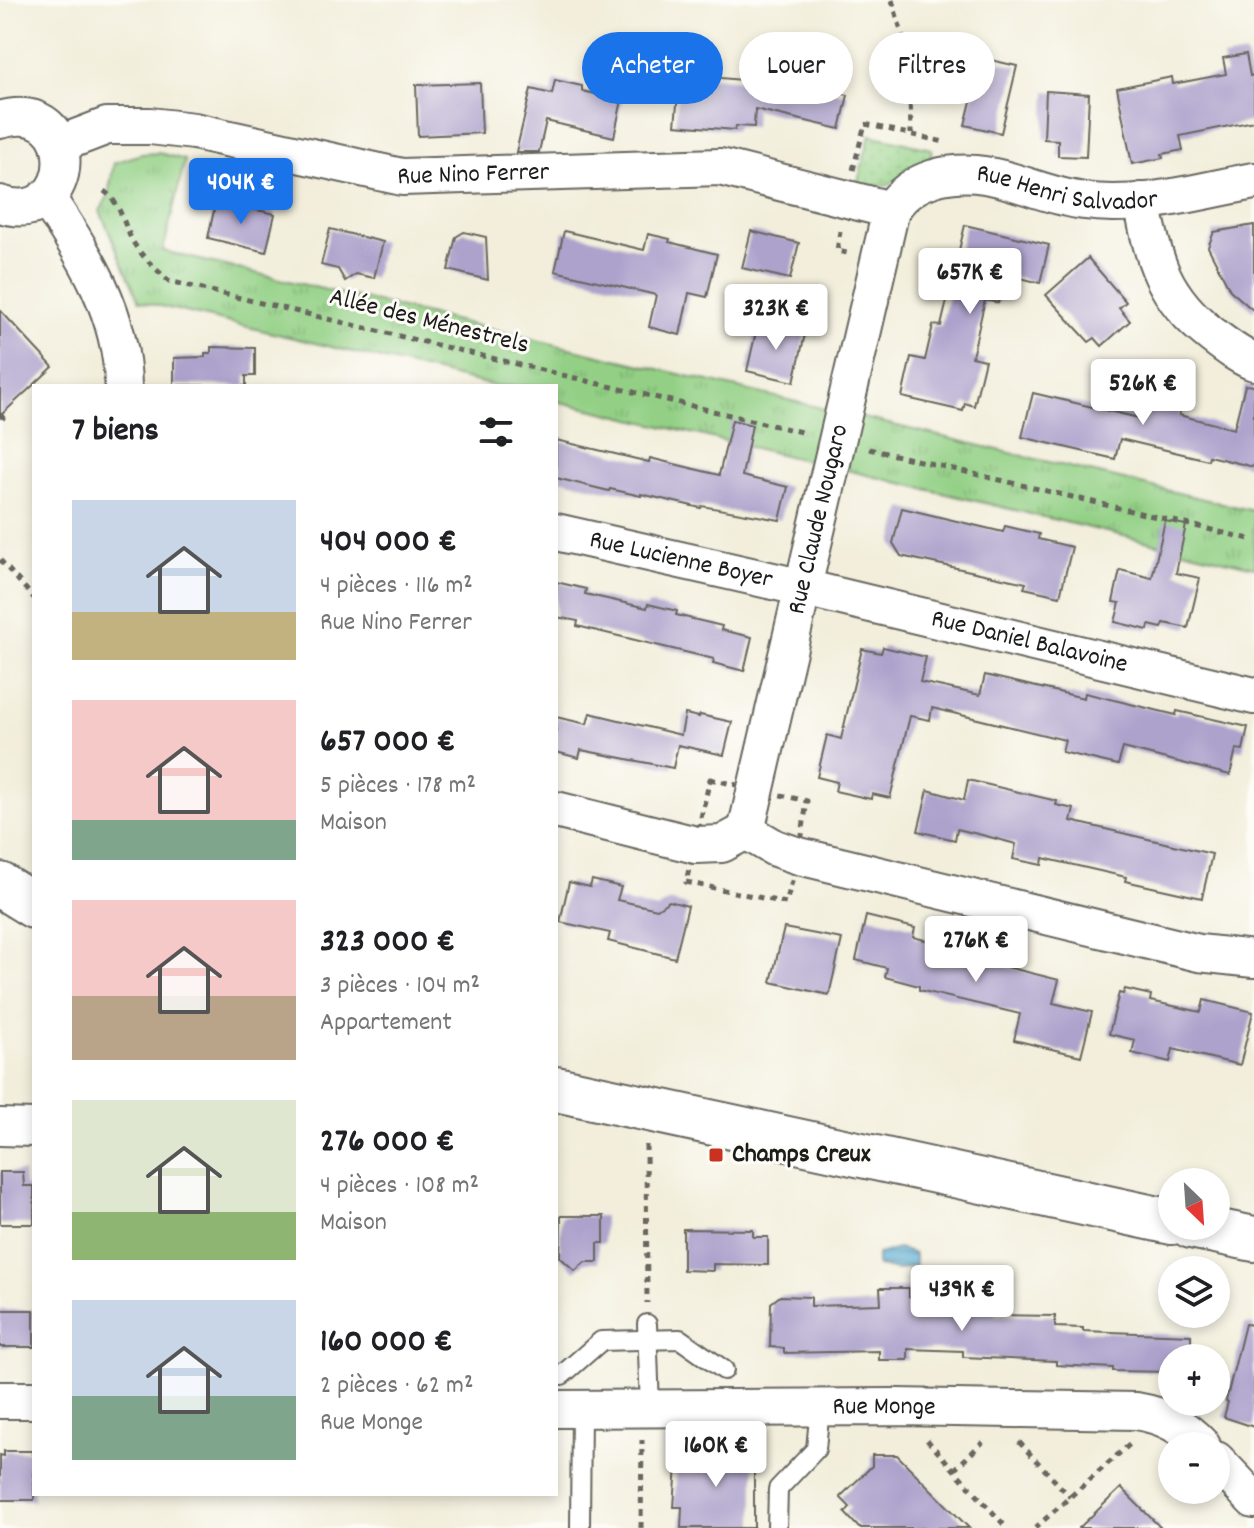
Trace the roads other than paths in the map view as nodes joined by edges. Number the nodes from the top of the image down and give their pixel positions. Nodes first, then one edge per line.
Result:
1 (0, 120) edge
2 (60, 144) junction
3 (1254, 181) edge
4 (46, 197) junction
5 (1142, 201) junction
6 (0, 204) edge
7 (891, 210) junction
8 (1254, 362) edge
9 (123, 384) edge
10 (558, 532) edge
11 (804, 588) junction
12 (1254, 696) edge
13 (558, 810) edge
14 (746, 831) junction
15 (0, 885) edge
16 (32, 905) edge
17 (1254, 959) edge
18 (558, 1089) edge
19 (0, 1127) edge
20 (32, 1128) edge
21 (1158, 1219) edge
22 (1230, 1234) edge
23 (1254, 1239) edge
24 (647, 1332) junction
25 (724, 1370) dead end
26 (566, 1398) edge
27 (0, 1400) edge
28 (32, 1400) edge
29 (820, 1407) junction
30 (650, 1408) junction
31 (1188, 1432) edge
32 (1230, 1475) edge
33 (1254, 1500) edge
34 (577, 1527) edge
35 (777, 1528) edge

1 - 2 street
2 - 4 street
2 - 7 street, Rue Nino Ferrer
3 - 5 street, Rue Henri Salvador
4 - 6 street
4 - 9 street
5 - 7 street, Rue Henri Salvador
5 - 8 street
7 - 11 street, Rue Claude Nougaro
10 - 11 street, Rue Lucienne Boyer
11 - 12 street, Rue Daniel Balavoine
11 - 14 street, Rue Claude Nougaro
13 - 14 street
14 - 17 street
15 - 16 main road
18 - 21 main road
19 - 20 street
22 - 23 main road
24 - 25 lane
24 - 26 lane
24 - 30 lane
26 - 30 street, Rue Monge
26 - 34 lane
27 - 28 street
29 - 30 street, Rue Monge
29 - 31 street, Rue Monge
29 - 35 lane
32 - 33 street

